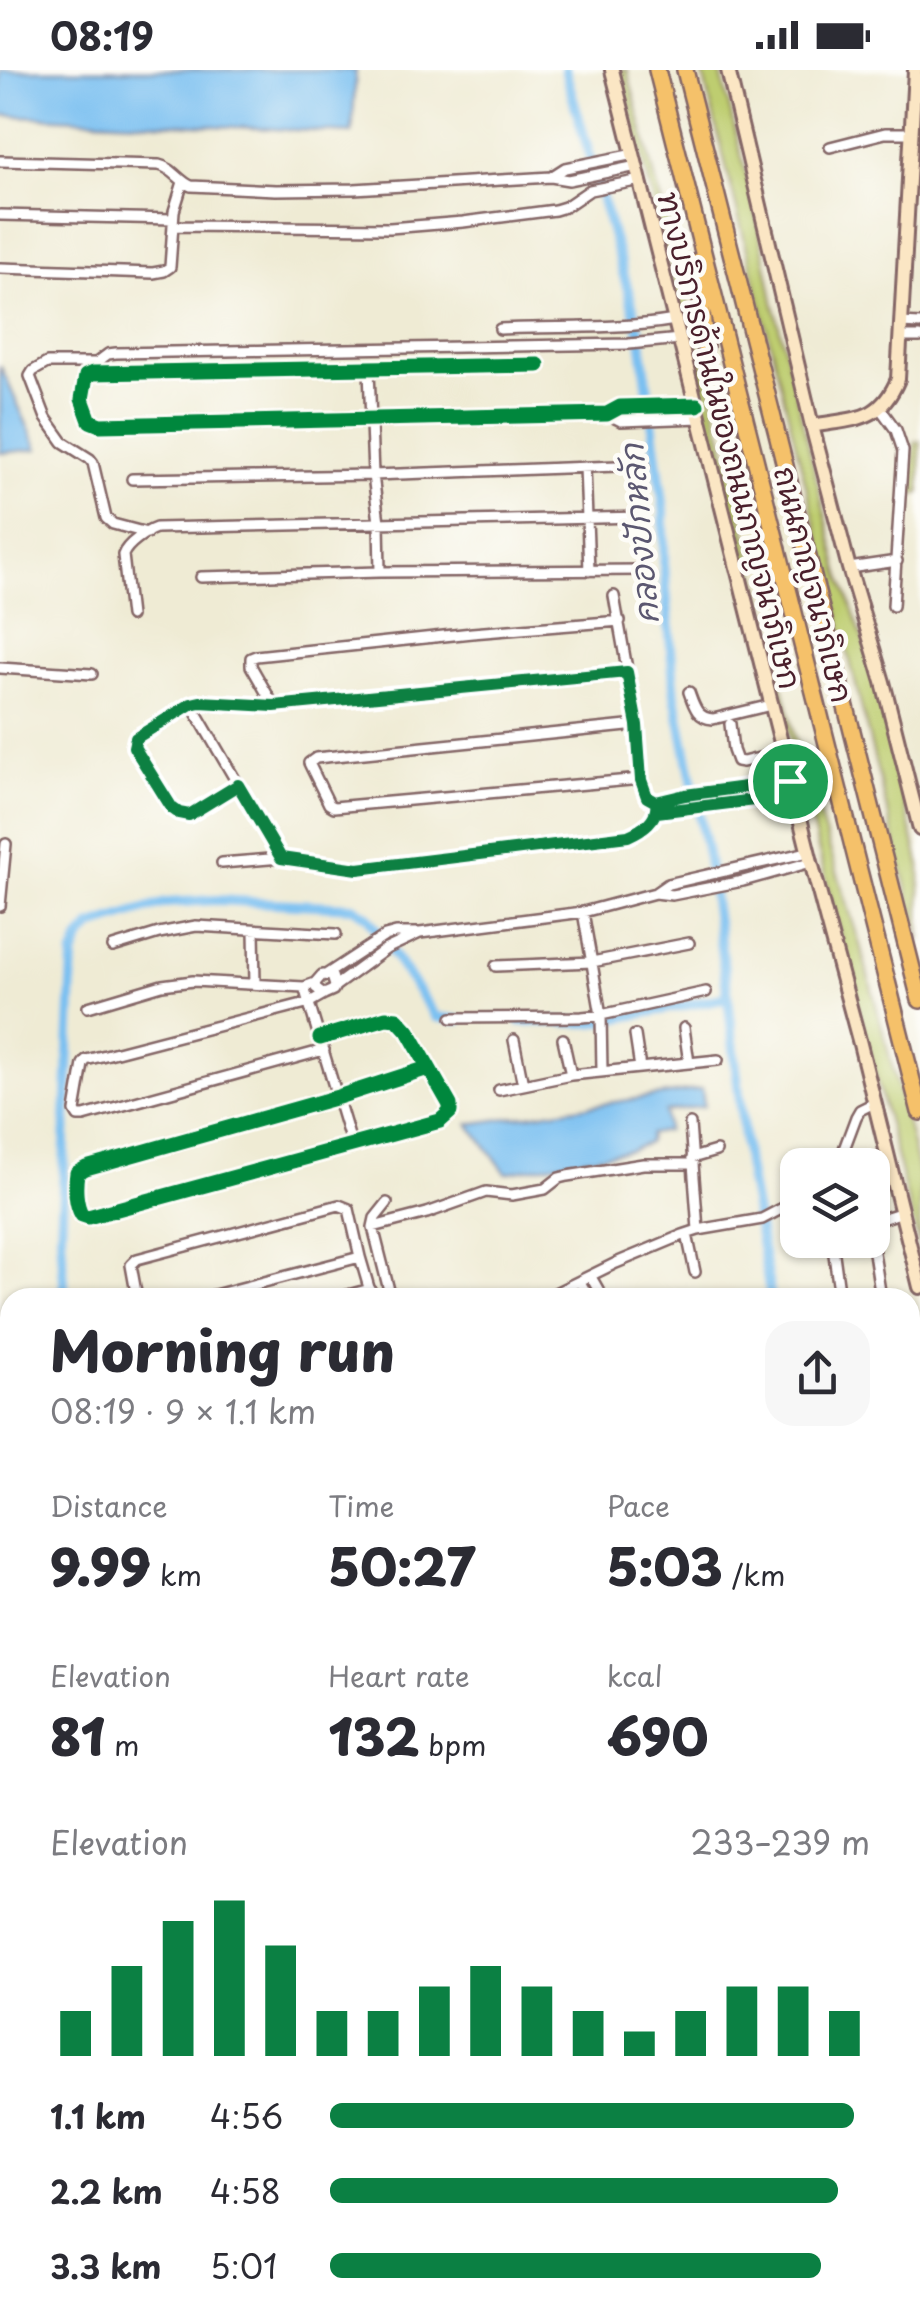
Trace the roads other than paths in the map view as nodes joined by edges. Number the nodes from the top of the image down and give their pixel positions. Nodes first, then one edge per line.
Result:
1 (612, 70) edge
2 (657, 70) edge
3 (685, 70) edge
4 (728, 70) edge
5 (915, 70) edge
6 (917, 94) edge
7 (911, 132) junction
8 (830, 148) dead end
9 (0, 161) edge
10 (637, 166) junction
11 (551, 177) junction
12 (183, 182) junction
13 (0, 215) edge
14 (694, 218) junction
15 (173, 223) junction
16 (0, 268) edge
17 (675, 320) junction
18 (920, 324) edge
19 (500, 328) dead end
20 (900, 330) junction
21 (920, 338) edge
22 (680, 339) junction
23 (705, 347) dead end
24 (538, 365) dead end
25 (369, 370) junction
26 (880, 408) junction
27 (699, 411) junction
28 (640, 414) junction
29 (372, 421) junction
30 (812, 426) junction
31 (644, 464) dead end
32 (585, 467) junction
33 (374, 474) junction
34 (132, 479) dead end
35 (641, 517) dead end
36 (588, 518) junction
37 (379, 522) junction
38 (146, 533) junction
39 (896, 560) junction
40 (849, 568) junction
41 (589, 570) junction
42 (645, 570) dead end
43 (380, 572) junction
44 (201, 577) dead end
45 (614, 596) dead end
46 (893, 606) dead end
47 (130, 616) dead end
48 (620, 621) junction
49 (0, 668) edge
50 (627, 672) junction
51 (92, 674) dead end
52 (689, 692) dead end
53 (191, 704) junction
54 (772, 705) junction
55 (274, 706) junction
56 (730, 724) dead end
57 (637, 725) junction
58 (784, 752) junction
59 (641, 780) junction
60 (238, 785) junction
61 (792, 788) junction
62 (657, 807) junction
63 (918, 811) edge
64 (920, 829) edge
65 (6, 844) dead end
66 (809, 857) junction
67 (281, 858) junction
68 (222, 863) dead end
69 (655, 893) junction
70 (0, 906) edge
71 (583, 912) junction
72 (254, 930) junction
73 (420, 933) junction
74 (336, 934) dead end
75 (689, 943) dead end
76 (113, 947) dead end
77 (592, 962) junction
78 (496, 966) dead end
79 (327, 974) junction
80 (316, 982) junction
81 (255, 984) junction
82 (335, 986) junction
83 (304, 987) junction
84 (706, 992) dead end
85 (324, 994) junction
86 (920, 1000) edge
87 (310, 1002) junction
88 (88, 1006) dead end
89 (601, 1017) junction
90 (452, 1018) dead end
91 (684, 1028) dead end
92 (635, 1035) dead end
93 (320, 1038) junction
94 (563, 1039) dead end
95 (514, 1040) dead end
96 (324, 1050) junction
97 (718, 1060) dead end
98 (689, 1063) junction
99 (428, 1068) junction
100 (640, 1068) junction
101 (602, 1071) junction
102 (570, 1076) junction
103 (523, 1085) junction
104 (499, 1090) dead end
105 (338, 1097) junction
106 (874, 1103) junction
107 (920, 1112) edge
108 (690, 1124) dead end
109 (352, 1146) junction
110 (844, 1148) edge
111 (716, 1151) dead end
112 (692, 1161) junction
113 (387, 1203) dead end
114 (780, 1210) edge
115 (900, 1213) junction
116 (890, 1216) edge
117 (373, 1227) junction
118 (692, 1232) junction
119 (360, 1256) junction
120 (834, 1258) edge
121 (874, 1258) edge
122 (918, 1270) edge
123 (695, 1272) dead end
124 (591, 1276) junction
125 (580, 1282) junction
126 (920, 1287) edge
127 (135, 1288) edge
128 (243, 1288) edge
129 (370, 1288) edge
130 (388, 1288) edge
131 (568, 1288) edge
132 (584, 1288) edge
133 (598, 1288) edge
134 (839, 1288) edge
135 (879, 1288) edge

1 - 10 main road, ทางบริการด้านในของถนนกาญจนาภิเษก
2 - 14 highway, ถนนกาญจนาภิเษก
3 - 86 highway, ถนนกาญจนาภิเษก
4 - 30 main road
5 - 6 main road
6 - 7 main road
7 - 8 street
7 - 20 main road
9 - 12 street
10 - 11 street
10 - 11 street
10 - 15 street
10 - 17 main road, ทางบริการด้านในของถนนกาญจนาภิเษก
11 - 12 street
12 - 15 street
13 - 15 street
14 - 23 highway
14 - 107 highway, ถนนกาญจนาภิเษก
15 - 16 street
17 - 19 street
17 - 22 main road, ทางบริการด้านในของถนนกาญจนาภิเษก
18 - 20 street
20 - 21 street
20 - 26 main road
22 - 27 main road, ทางบริการด้านในของถนนกาญจนาภิเษก
22 - 38 street
24 - 25 street
25 - 29 street
25 - 29 street
26 - 30 main road
26 - 39 street
27 - 28 street
27 - 28 street
27 - 54 main road, ทางบริการด้านในของถนนกาญจนาภิเษก
28 - 29 street
29 - 33 street
30 - 40 main road
31 - 32 street
32 - 33 street
32 - 36 street
33 - 34 street
33 - 37 street
35 - 36 street
36 - 37 street
36 - 41 street
37 - 38 street
37 - 43 street
38 - 47 street
39 - 40 street
39 - 46 street
40 - 63 main road
41 - 42 street
41 - 43 street
43 - 44 street
45 - 48 street
48 - 50 street
48 - 55 street
49 - 51 street
50 - 55 street
50 - 57 street
52 - 54 street
53 - 55 street
53 - 60 street
53 - 60 street
54 - 58 main road, ทางบริการด้านในของถนนกาญจนาภิเษก
56 - 58 street
57 - 59 street
57 - 59 street
58 - 61 main road, ทางบริการด้านในของถนนกาญจนาภิเษก
59 - 62 street
60 - 67 street
61 - 62 street
61 - 62 street
61 - 66 main road, ทางบริการด้านในของถนนกาญจนาภิเษก
62 - 67 street
63 - 64 main road
65 - 70 street
66 - 69 street
66 - 69 street
66 - 106 main road, ทางบริการด้านในของถนนกาญจนาภิเษก
67 - 68 street
69 - 71 street
71 - 73 street
71 - 77 street
72 - 74 street
72 - 76 street
72 - 81 street
73 - 79 street
73 - 82 street
75 - 77 street
77 - 78 street
77 - 89 street
79 - 80 street
79 - 82 street
80 - 83 street
80 - 85 street
81 - 83 street
81 - 88 street
82 - 85 street
83 - 87 street
84 - 89 street
85 - 87 street
87 - 93 street
87 - 96 street
89 - 90 street
89 - 101 street
91 - 98 street
92 - 100 street
93 - 96 street
93 - 99 street
94 - 102 street
95 - 103 street
96 - 105 street
97 - 98 street
98 - 100 street
99 - 105 street
99 - 109 street
100 - 101 street
101 - 102 street
102 - 103 street
103 - 104 street
105 - 109 street
105 - 109 street
106 - 110 street
106 - 115 main road, ทางบริการด้านในของถนนกาญจนาภิเษก
108 - 112 street
111 - 112 street
112 - 117 street
112 - 118 street
113 - 117 street
114 - 118 street
115 - 116 street
115 - 122 main road, ทางบริการด้านในของถนนกาญจนาภิเษก
117 - 130 street
118 - 123 street
118 - 124 street
119 - 127 street
119 - 128 street
119 - 129 street
120 - 134 street
121 - 135 street
122 - 126 main road, ทางบริการด้านในของถนนกาญจนาภิเษก
124 - 125 street
124 - 133 street
125 - 131 street
125 - 132 street

